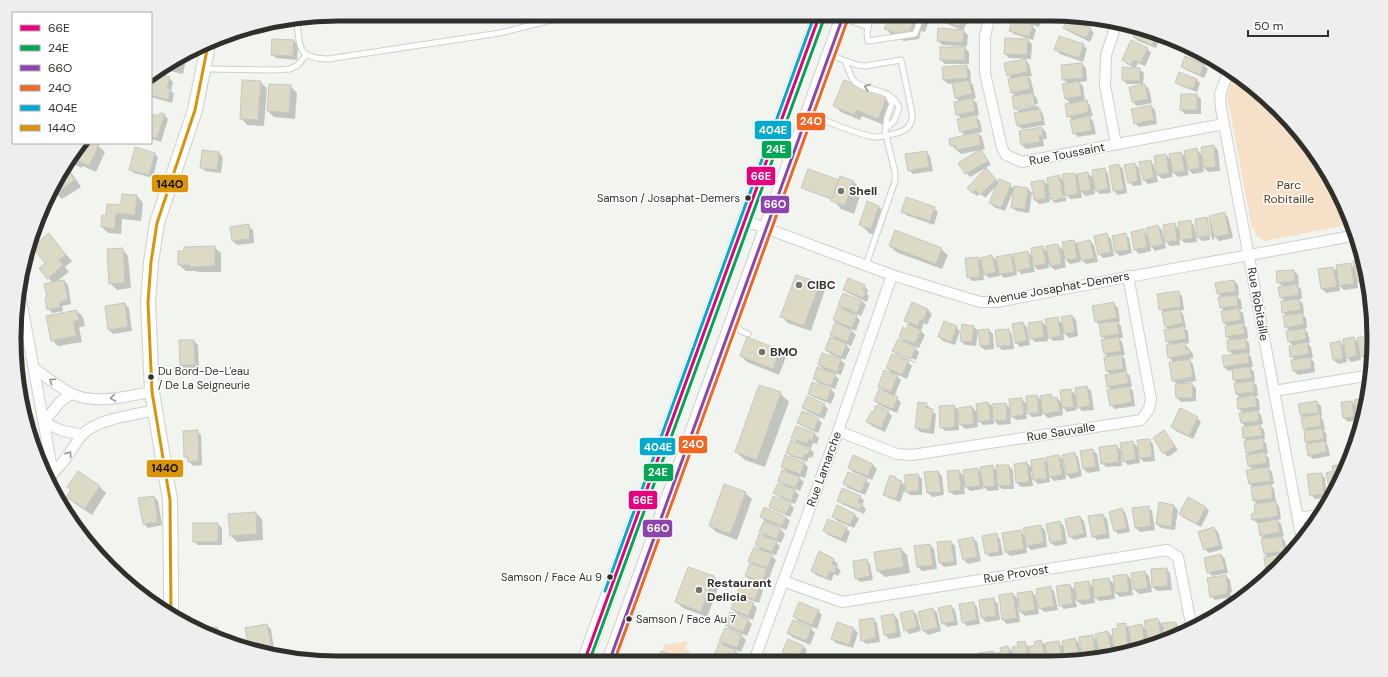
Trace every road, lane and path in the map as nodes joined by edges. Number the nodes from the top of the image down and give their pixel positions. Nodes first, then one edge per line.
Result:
1 (548, 21) edge
2 (817, 21) edge
3 (841, 21) edge
4 (854, 21) edge
5 (870, 21) edge
6 (920, 21) edge
7 (989, 21) edge
8 (298, 23) dead end
9 (868, 27) junction
10 (1115, 28) edge
11 (207, 50) edge
12 (306, 55) junction
13 (829, 55) junction
14 (845, 61) junction
15 (204, 69) junction
16 (1226, 75) edge
17 (887, 94) junction
18 (808, 114) junction
19 (1224, 124) junction
20 (886, 128) junction
21 (886, 135) junction
22 (1116, 144) junction
23 (746, 221) junction
24 (766, 228) junction
25 (1350, 236) edge
26 (1249, 256) junction
27 (866, 265) junction
28 (892, 275) junction
29 (1128, 276) junction
30 (23, 309) edge
31 (732, 321) junction
32 (748, 334) dead end
33 (34, 368) junction
34 (1364, 376) edge
35 (1274, 391) junction
36 (152, 392) junction
37 (71, 394) junction
38 (155, 410) junction
39 (44, 422) junction
40 (838, 432) junction
41 (83, 434) junction
42 (49, 469) edge
43 (52, 474) edge
44 (1312, 516) edge
45 (1298, 518) junction
46 (1301, 532) edge
47 (783, 581) junction
48 (171, 608) edge
49 (1191, 623) edge
50 (586, 656) edge
51 (611, 656) edge
52 (756, 656) edge

1 - 12 lane
2 - 23 street
3 - 13 street
4 - 9 lane
5 - 9 lane
6 - 9 lane
7 - 22 street, Rue Toussaint
8 - 12 lane
10 - 22 street
11 - 15 street
12 - 15 lane
13 - 14 lane
13 - 18 street
17 -> 14 lane
14 - 21 lane
15 - 36 street
16 - 19 street, Rue Robitaille
17 - 20 lane
17 - 20 lane
18 - 21 lane
18 - 24 street
19 - 22 street, Rue Toussaint
19 - 26 street, Rue Robitaille
20 - 21 lane
21 - 27 lane
23 - 24 street, Avenue Josaphat-Demers
23 - 50 street
24 - 27 street, Avenue Josaphat-Demers
24 - 31 street
25 - 26 street, Avenue Josaphat-Demers
26 - 29 street, Avenue Josaphat-Demers
26 - 35 street, Rue Robitaille
27 - 28 street, Avenue Josaphat-Demers
28 - 29 street, Avenue Josaphat-Demers
28 - 40 street, Rue Lamarche
29 - 40 street, Rue Sauvalle
30 - 33 street
31 - 32 lane
31 - 51 street
37 -> 33 street
33 - 39 street
34 - 35 street
35 - 45 street, Rue Robitaille
36 -> 37 street
36 - 38 street
37 - 39 street
38 - 41 street
38 - 48 street
39 - 41 street
39 - 42 street
40 - 47 street, Rue Lamarche
43 -> 41 street
44 - 45 street
45 - 46 street, Rue Robitaille
47 - 49 street, Rue Provost
47 - 52 street, Rue Lamarche

